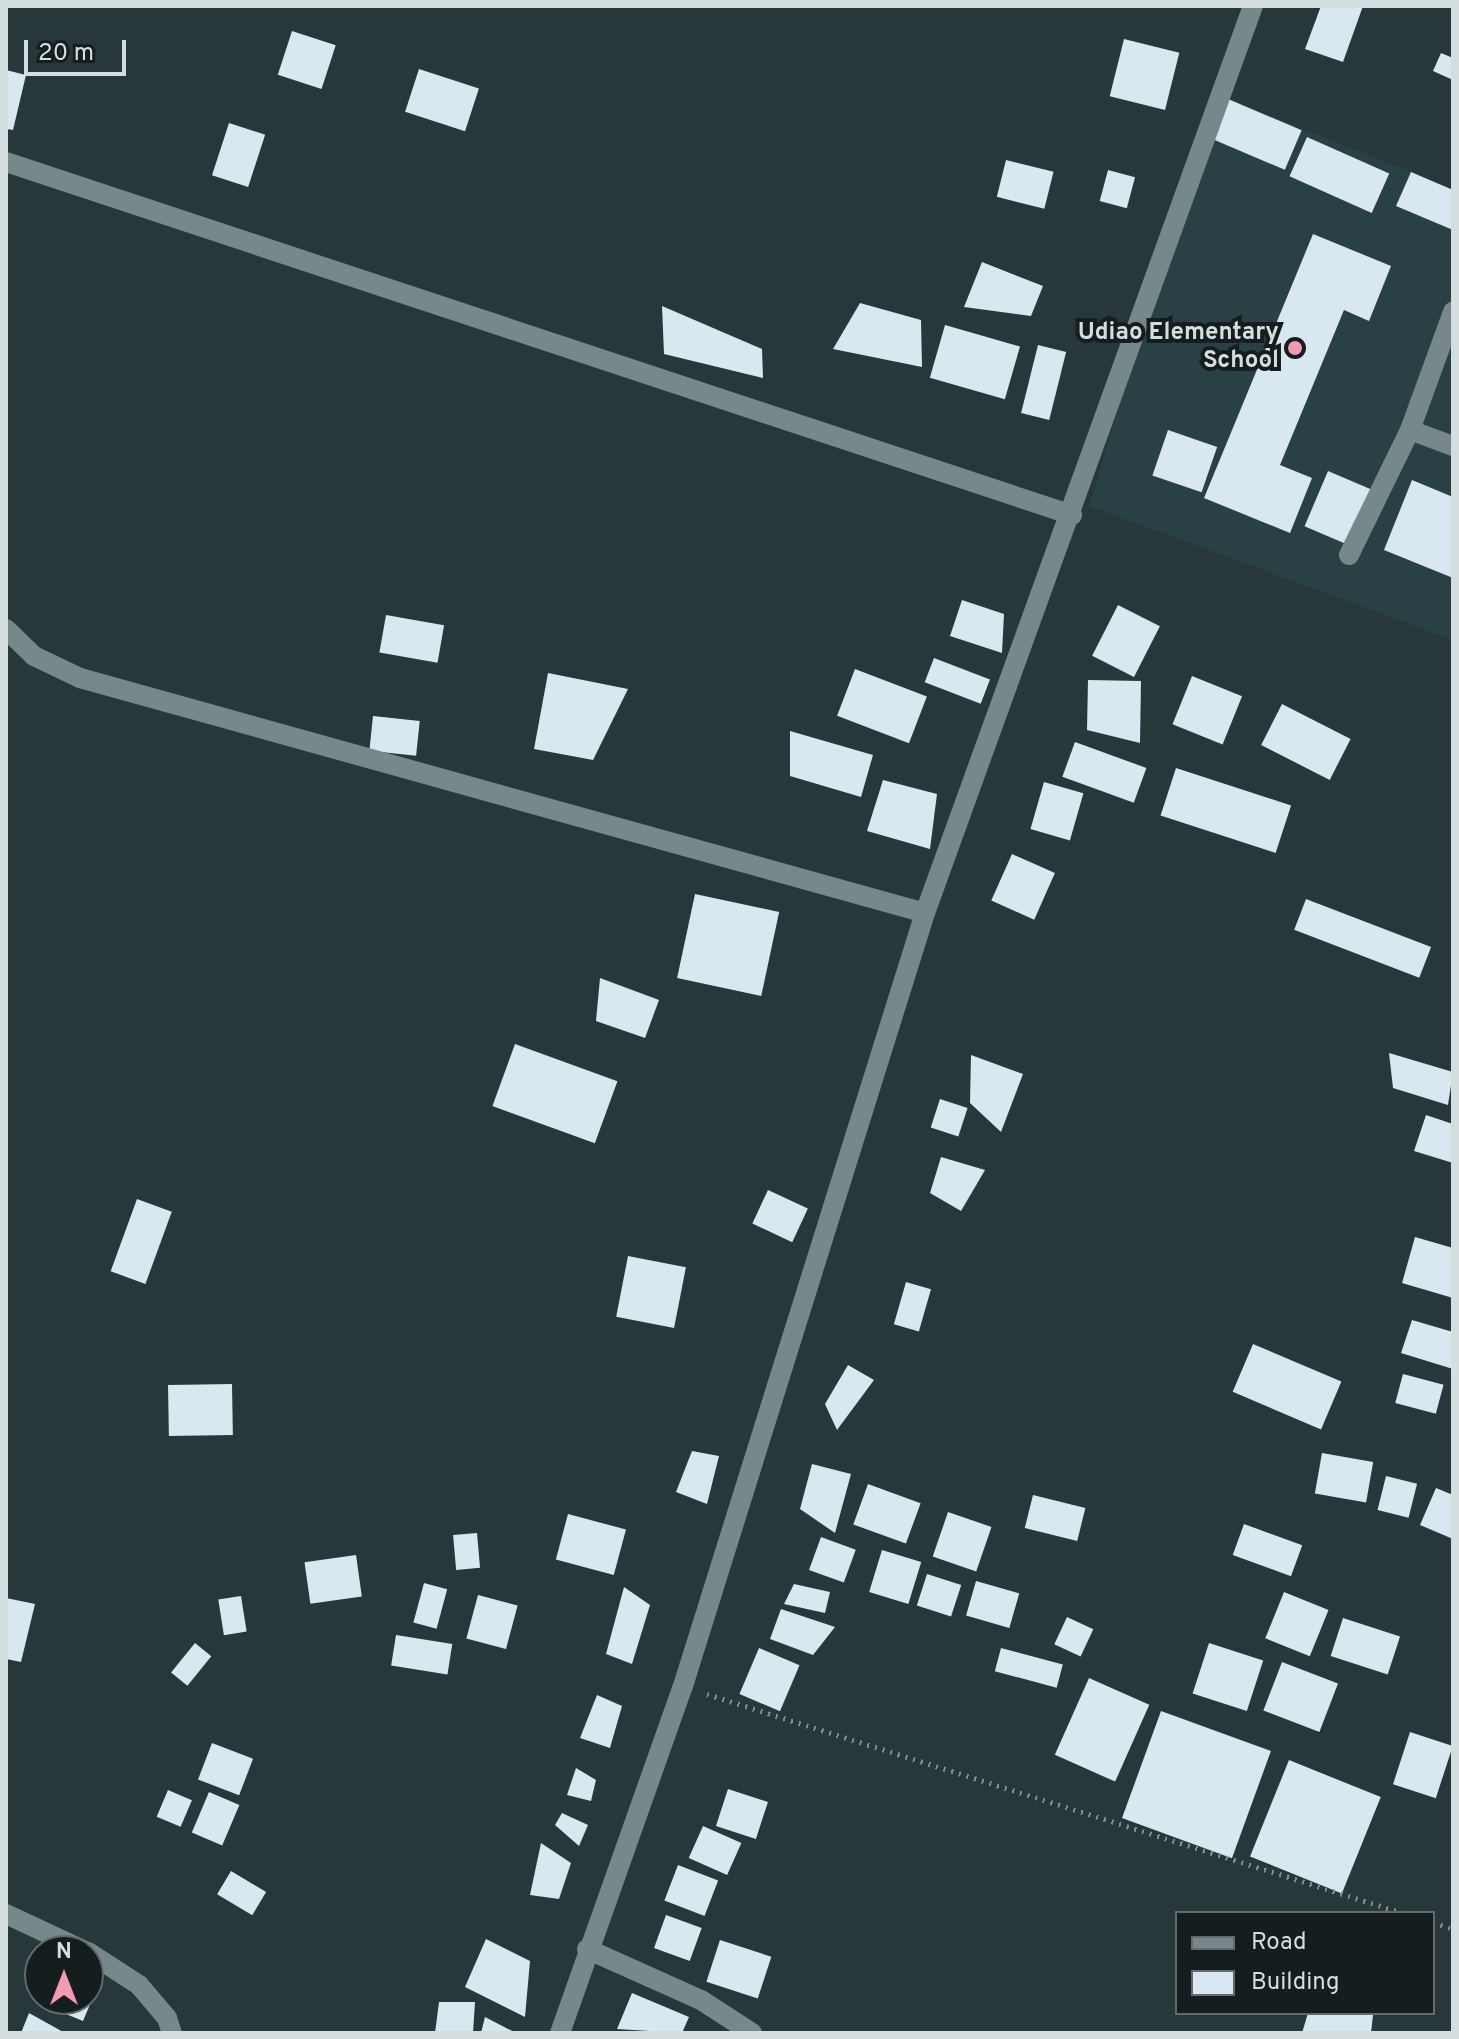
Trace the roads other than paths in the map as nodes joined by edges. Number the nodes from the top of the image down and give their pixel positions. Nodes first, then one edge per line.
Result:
1 (1253, 6) edge
2 (6, 162) edge
3 (1453, 312) edge
4 (1410, 430) junction
5 (1453, 446) edge
6 (1072, 515) junction
7 (1349, 555) dead end
8 (6, 629) edge
9 (925, 913) junction
10 (6, 1914) edge
11 (50, 1935) edge
12 (587, 1949) junction
13 (104, 1963) edge
14 (172, 2033) edge
15 (560, 2033) edge
16 (752, 2033) edge

1 - 6 street
2 - 6 street
3 - 4 street
4 - 5 street
4 - 7 street
6 - 9 street
8 - 9 street
9 - 12 street
10 - 11 street
12 - 15 street
12 - 16 street
13 - 14 street

